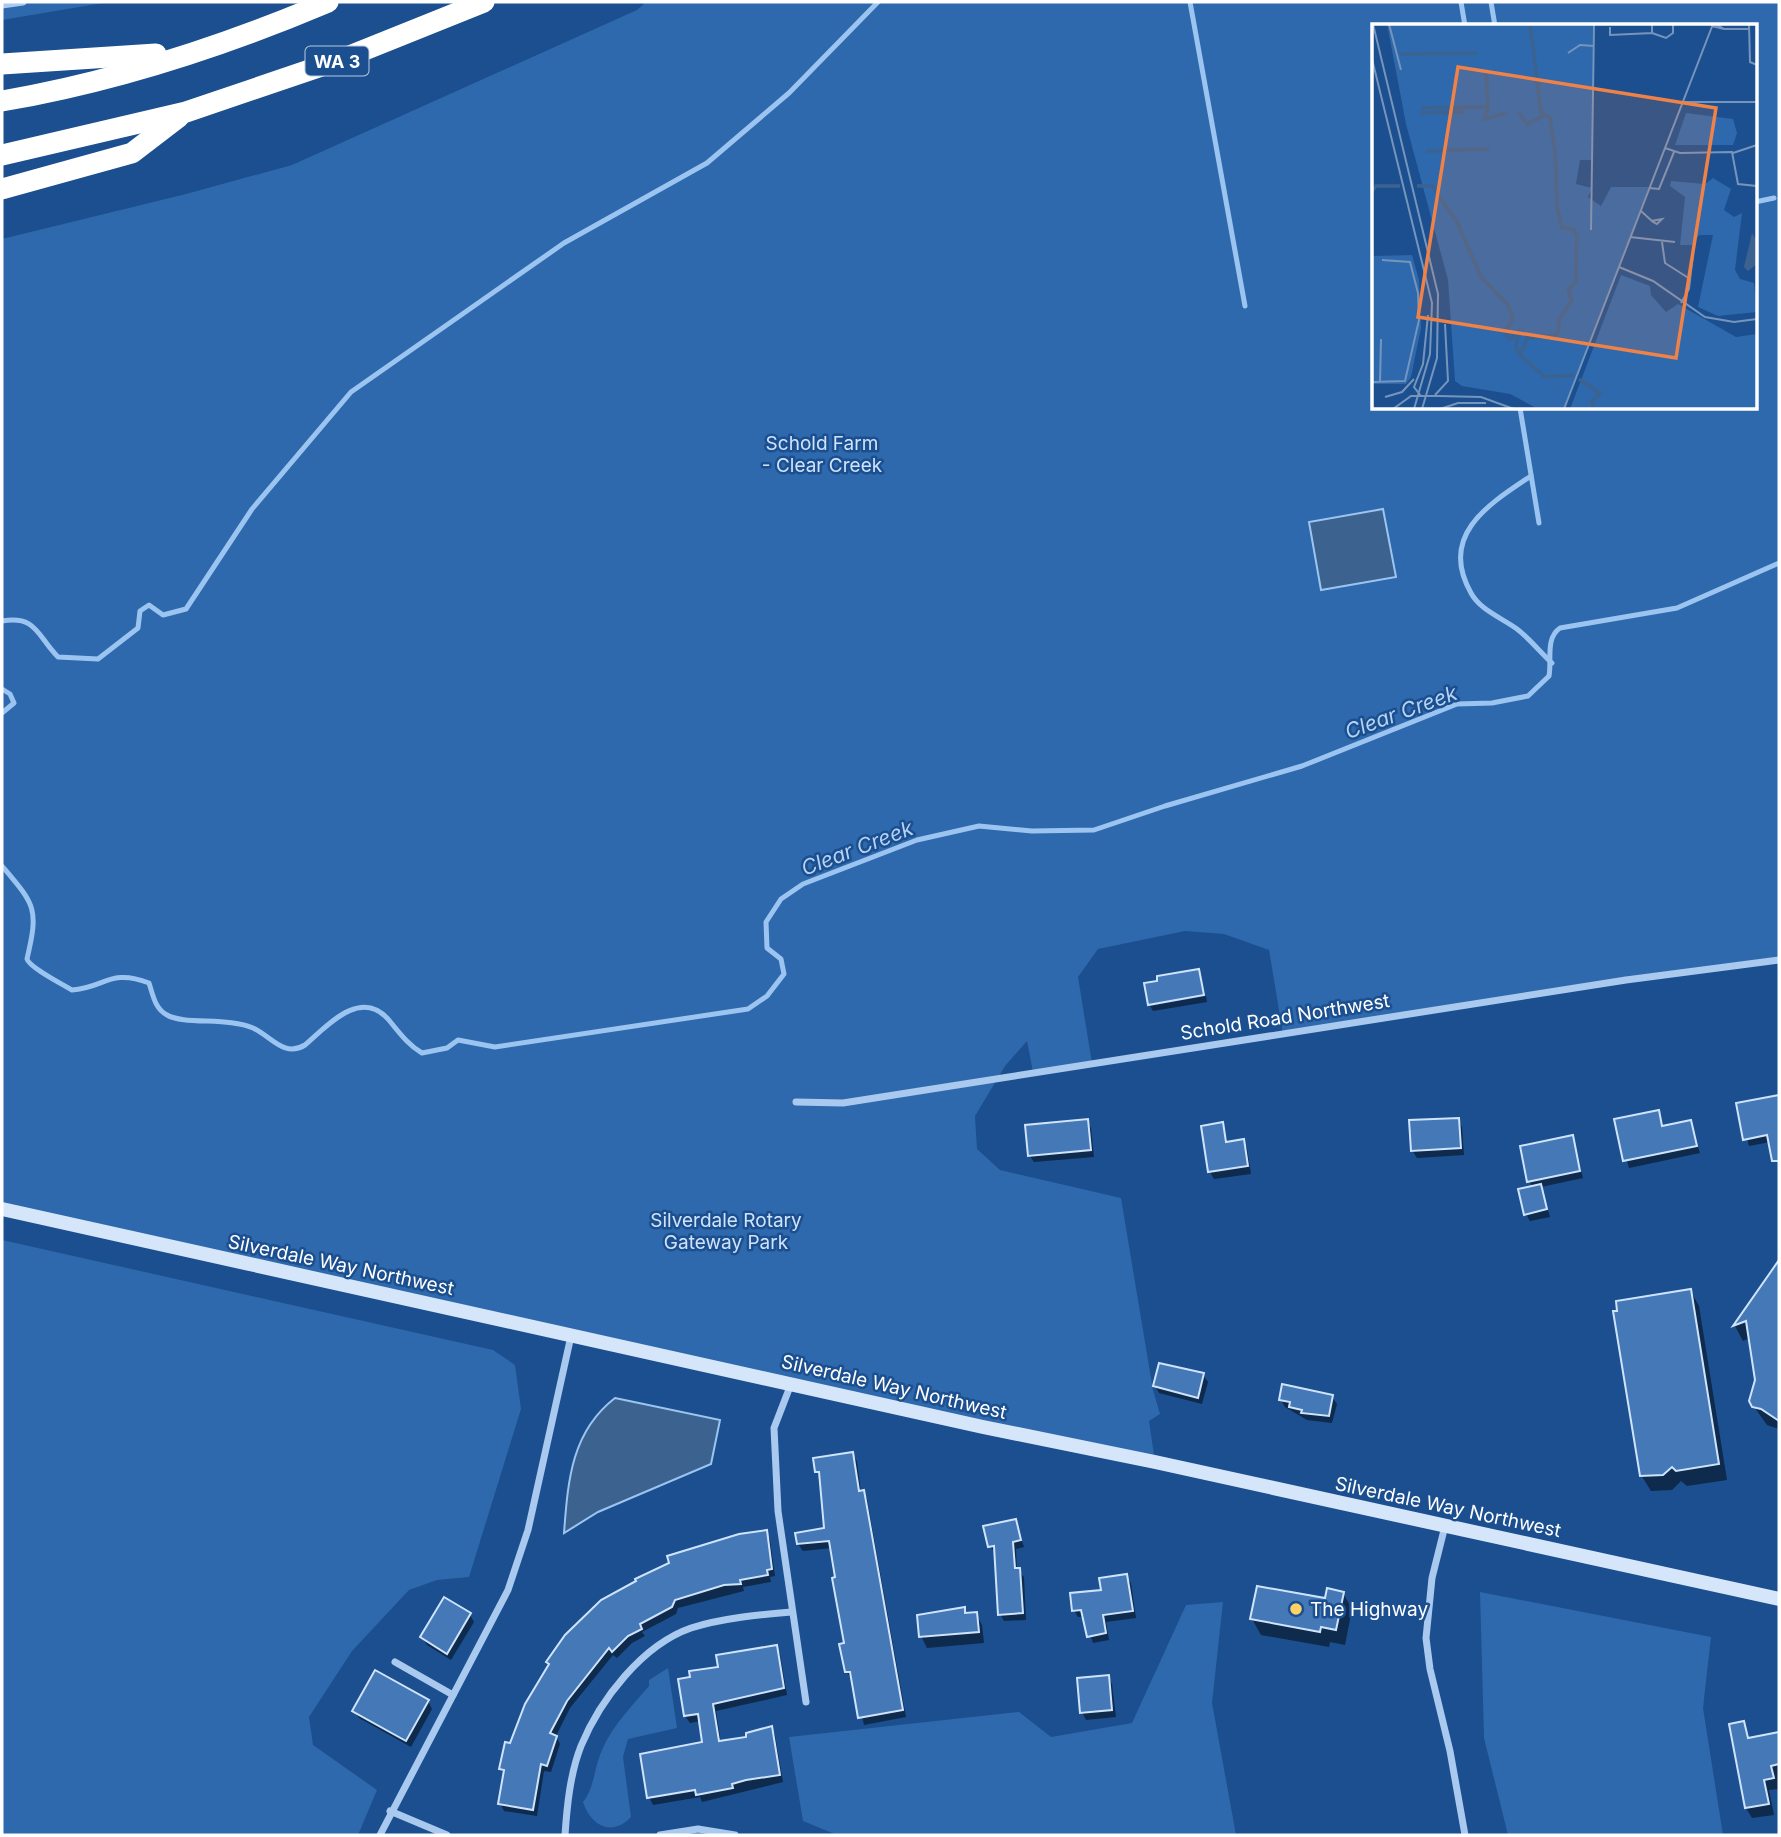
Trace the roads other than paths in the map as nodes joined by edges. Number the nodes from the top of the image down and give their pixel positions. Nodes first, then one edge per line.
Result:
1 (23, 2) edge
2 (328, 2) edge
3 (484, 2) edge
4 (2, 5) edge
5 (200, 48) junction
6 (2, 64) edge
7 (2, 101) edge
8 (186, 112) junction
9 (2, 155) edge
10 (2, 189) edge
11 (1779, 960) edge
12 (796, 1101) dead end
13 (2, 1209) edge
14 (571, 1336) junction
15 (791, 1383) junction
16 (1445, 1526) junction
17 (1779, 1599) edge
18 (791, 1612) junction
19 (395, 1662) dead end
20 (453, 1695) junction
21 (806, 1702) dead end
22 (390, 1811) junction
23 (380, 1835) edge
24 (447, 1835) edge
25 (565, 1835) edge
26 (660, 1835) edge
27 (735, 1835) edge
28 (1465, 1835) edge

1 - 4 street
2 - 5 highway
3 - 8 highway, WA 3
5 - 6 highway
5 - 7 highway
8 - 9 highway, WA 3
8 - 10 highway
11 - 12 street, Schold Road Northwest
13 - 14 main road, Silverdale Way Northwest
14 - 15 main road, Silverdale Way Northwest
14 - 20 street
15 - 16 main road, Silverdale Way Northwest
15 - 18 street
16 - 17 main road, Silverdale Way Northwest
16 - 28 street
18 - 21 street
18 - 25 street
19 - 20 street
20 - 22 street
22 - 23 street
22 - 24 street
26 - 27 street

